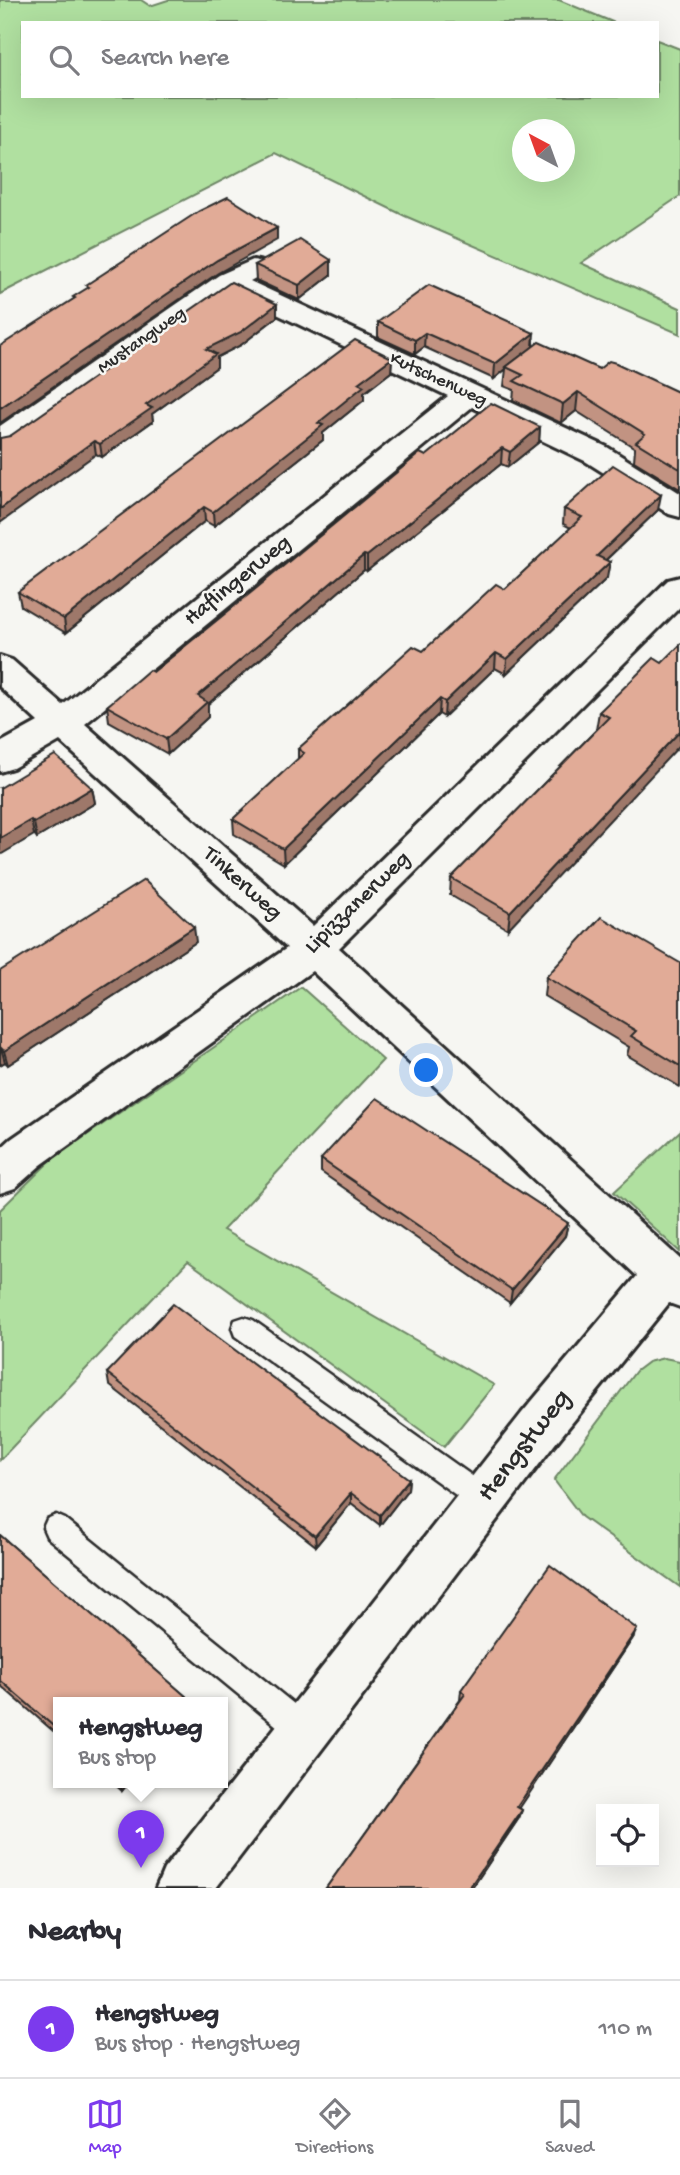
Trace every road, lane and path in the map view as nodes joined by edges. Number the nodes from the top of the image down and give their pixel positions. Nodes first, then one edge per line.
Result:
1 (276, 255) edge
2 (229, 281) junction
3 (469, 394) junction
4 (0, 440) edge
5 (680, 506) edge
6 (680, 589) edge
7 (0, 668) edge
8 (62, 724) junction
9 (0, 759) edge
10 (314, 949) junction
11 (0, 1175) edge
12 (673, 1280) edge
13 (244, 1328) dead end
14 (483, 1499) junction
15 (56, 1528) dead end
16 (305, 1731) junction
17 (183, 1888) edge

1 - 2 street, Mustangweg
2 - 3 street, Kutschenweg
2 - 4 street, Mustangweg
3 - 5 street, Kutschenweg
3 - 8 street, Haflingerweg
6 - 10 street, Lipizzanerweg
7 - 8 street, Tinkerweg
8 - 9 street, Haflingerweg
8 - 10 street, Tinkerweg
10 - 11 street, Lipizzanerweg
10 - 12 street, Tinkerweg
12 - 14 street, Hengstweg
13 - 14 lane
14 - 16 street, Hengstweg
15 - 16 lane
16 - 17 street, Hengstweg

